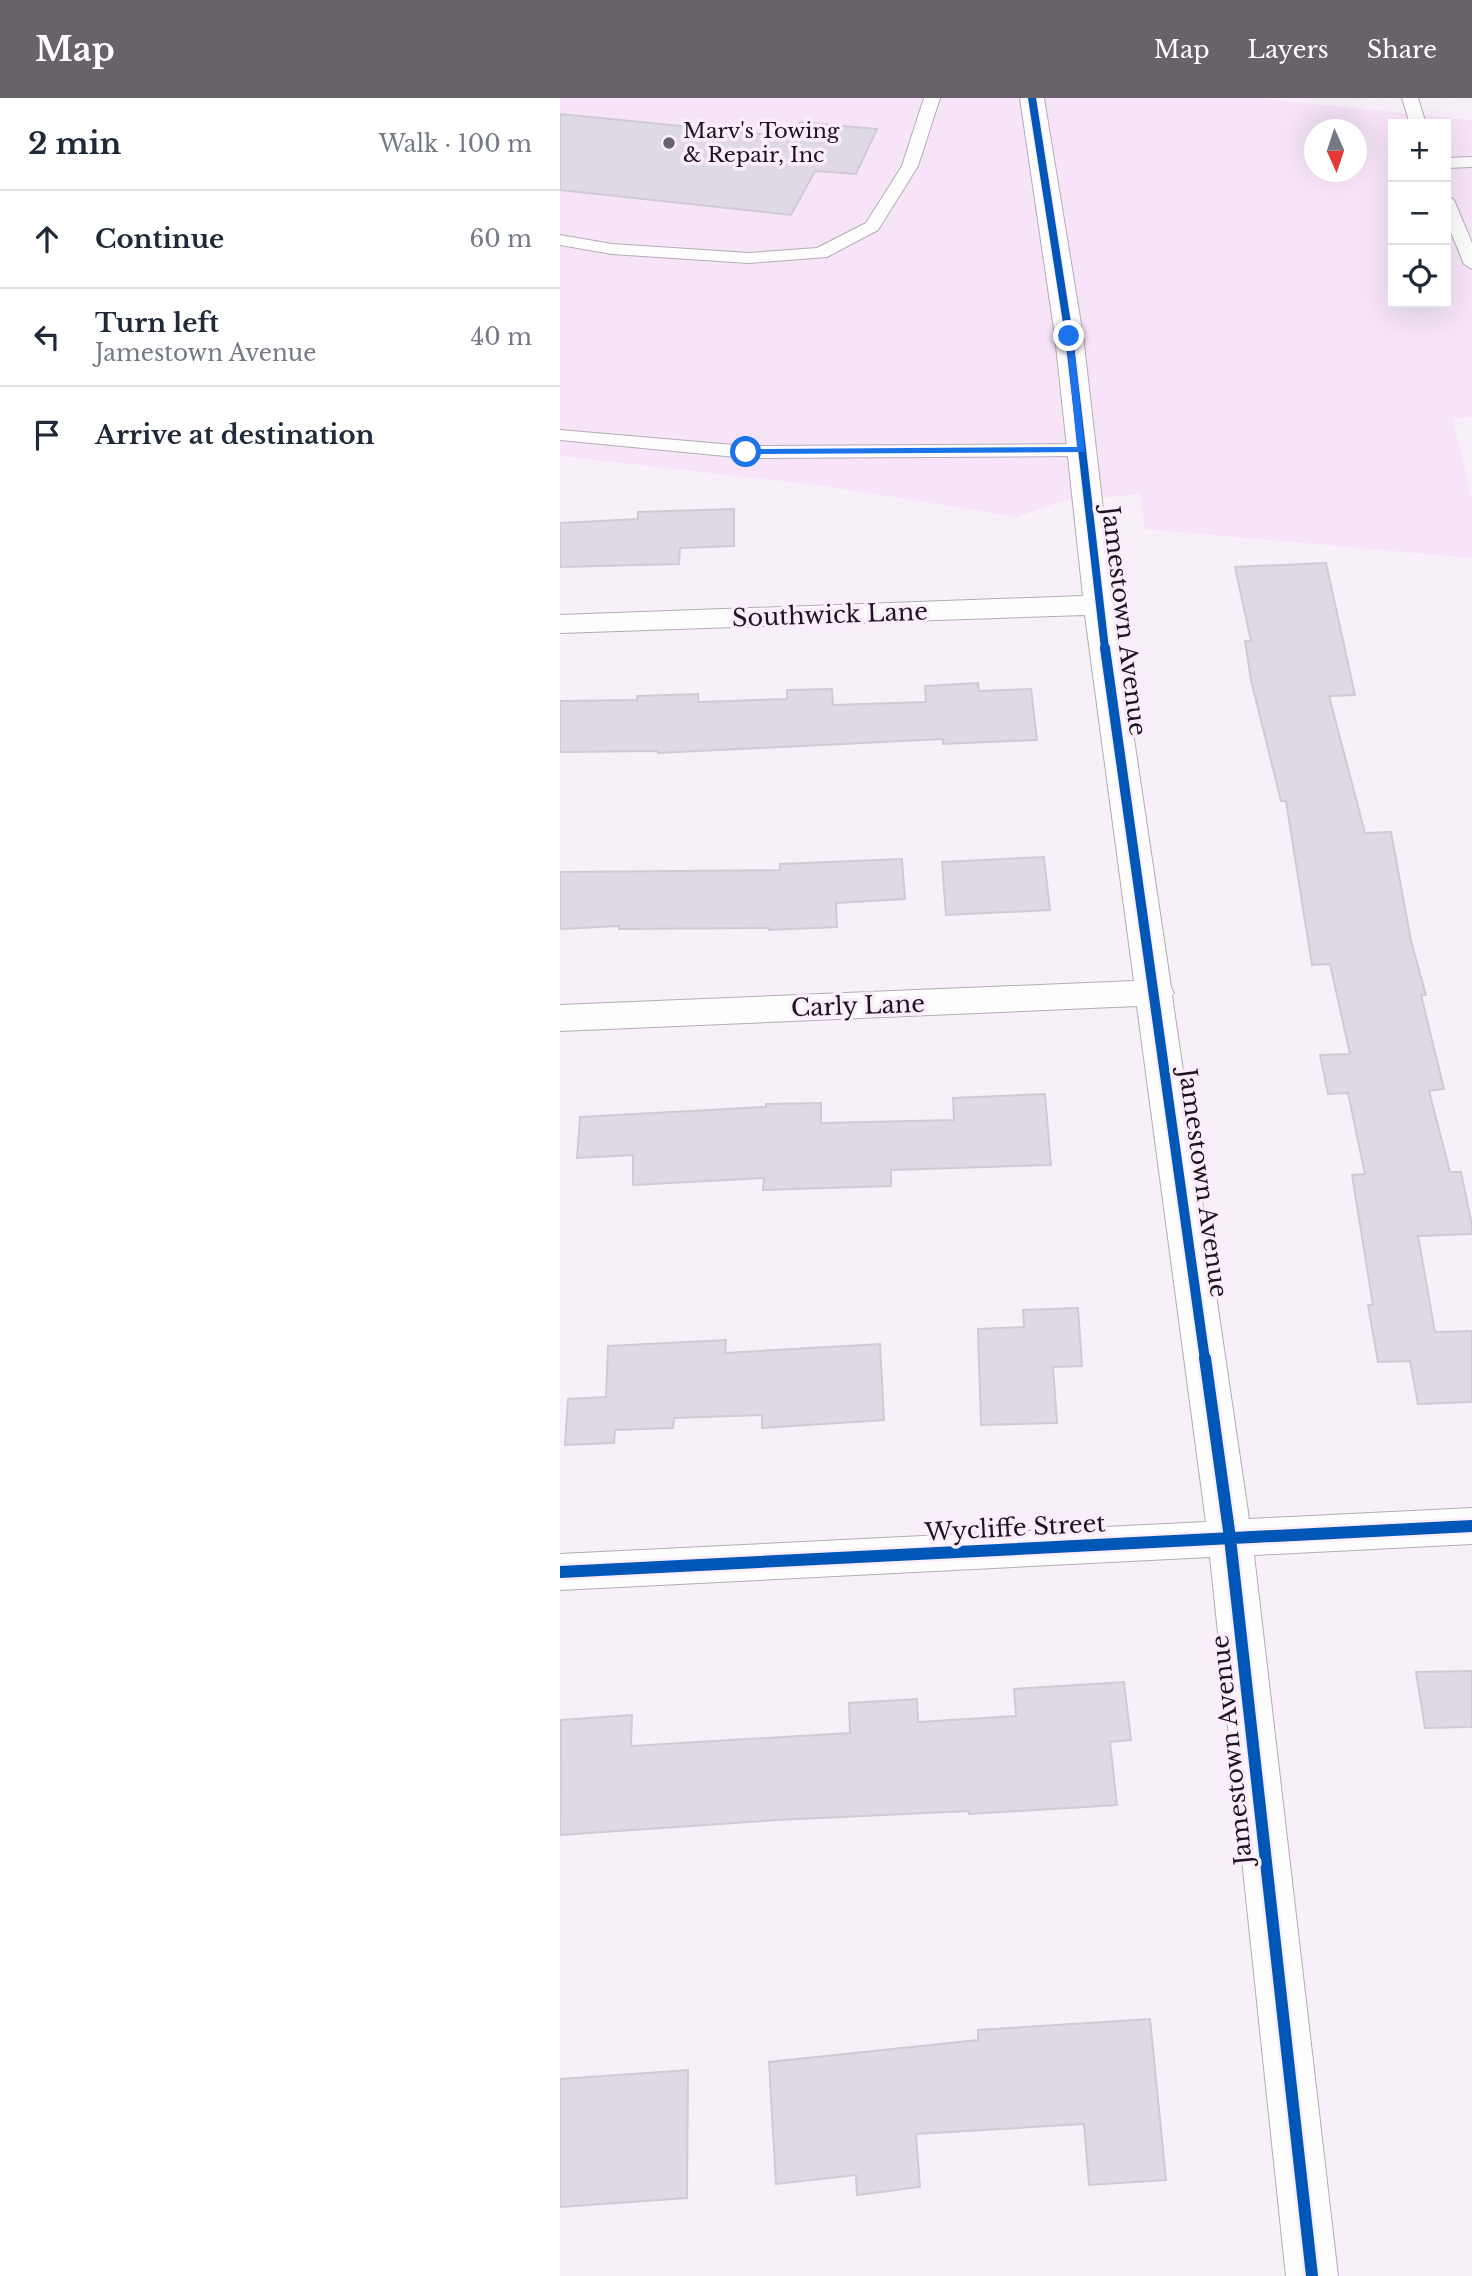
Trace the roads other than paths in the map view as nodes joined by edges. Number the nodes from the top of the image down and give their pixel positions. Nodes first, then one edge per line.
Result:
1 (932, 98) edge
2 (1032, 98) edge
3 (1410, 98) edge
4 (1416, 119) edge
5 (1472, 162) edge
6 (1451, 163) edge
7 (1451, 206) edge
8 (1472, 209) edge
9 (1451, 212) edge
10 (560, 240) edge
11 (1472, 264) edge
12 (560, 435) edge
13 (1082, 450) junction
14 (1099, 606) junction
15 (560, 624) edge
16 (1156, 993) junction
17 (560, 1018) edge
18 (1472, 1526) edge
19 (1230, 1538) junction
20 (560, 1572) edge
21 (1312, 2276) edge

1 - 10 lane
2 - 13 street, Jamestown Avenue
3 - 4 lane
5 - 6 lane
7 - 8 lane
9 - 11 lane
12 - 13 lane
13 - 14 street, Jamestown Avenue
14 - 15 street, Southwick Lane
14 - 16 street, Jamestown Avenue
16 - 17 street, Carly Lane
16 - 19 street, Jamestown Avenue
18 - 19 street, Wycliffe Street
19 - 20 street, Wycliffe Street
19 - 21 street, Jamestown Avenue

